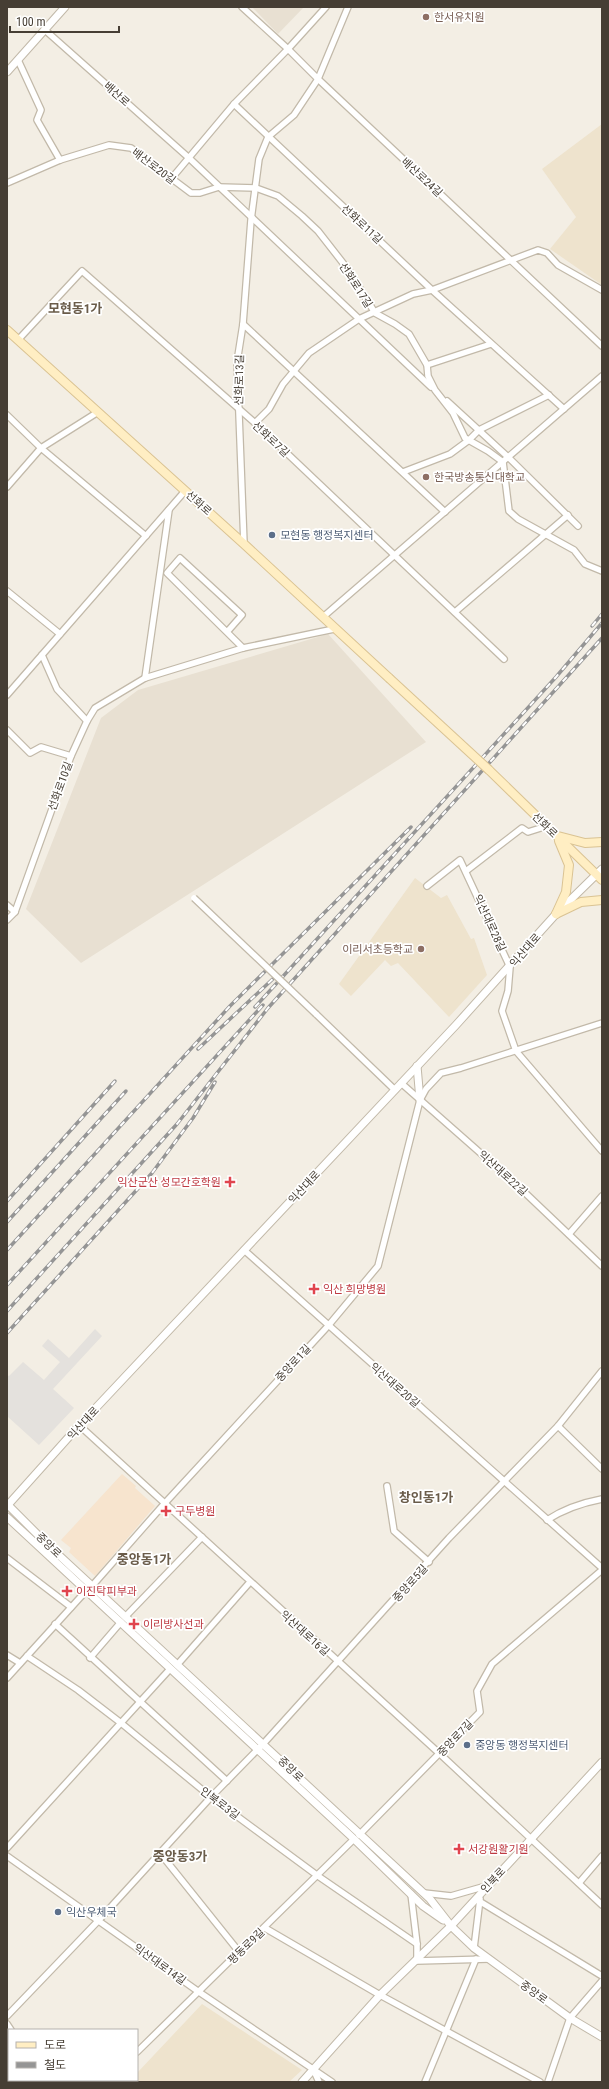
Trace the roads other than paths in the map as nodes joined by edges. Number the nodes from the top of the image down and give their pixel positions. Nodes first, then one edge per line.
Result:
1 (66, 7) edge
2 (242, 7) edge
3 (326, 7) edge
4 (348, 7) edge
5 (45, 30) junction
6 (288, 49) junction
7 (18, 60) junction
8 (7, 72) edge
9 (318, 78) junction
10 (234, 104) junction
11 (268, 137) junction
12 (188, 158) junction
13 (60, 160) junction
14 (171, 179) junction
15 (7, 183) edge
16 (219, 187) junction
17 (256, 188) junction
18 (251, 217) junction
19 (510, 260) junction
20 (432, 290) junction
21 (602, 290) edge
22 (375, 313) junction
23 (359, 318) junction
24 (243, 324) junction
25 (7, 330) edge
26 (18, 340) junction
27 (491, 344) junction
28 (602, 346) edge
29 (427, 366) junction
30 (294, 370) junction
31 (602, 376) edge
32 (435, 390) junction
33 (548, 395) junction
34 (238, 409) junction
35 (564, 409) junction
36 (98, 412) junction
37 (7, 415) edge
38 (255, 423) junction
39 (479, 430) junction
40 (469, 440) junction
41 (41, 448) junction
42 (508, 457) junction
43 (503, 462) junction
44 (403, 472) junction
45 (7, 487) edge
46 (185, 491) junction
47 (169, 510) junction
48 (445, 512) junction
49 (568, 515) junction
50 (578, 526) dead end
51 (546, 534) junction
52 (146, 536) junction
53 (244, 544) junction
54 (395, 555) junction
55 (602, 571) edge
56 (7, 591) edge
57 (455, 612) junction
58 (323, 617) junction
59 (334, 629) junction
60 (226, 632) junction
61 (60, 634) junction
62 (243, 648) junction
63 (42, 655) junction
64 (504, 659) dead end
65 (145, 678) junction
66 (7, 695) edge
67 (87, 721) junction
68 (7, 730) edge
69 (71, 756) junction
70 (547, 826) junction
71 (557, 836) junction
72 (602, 842) edge
73 (466, 871) junction
74 (600, 875) edge
75 (427, 886) dead end
76 (194, 898) dead end
77 (602, 900) edge
78 (7, 905) edge
79 (15, 912) junction
80 (556, 914) junction
81 (7, 920) edge
82 (510, 967) junction
83 (602, 1023) edge
84 (516, 1051) junction
85 (417, 1066) junction
86 (400, 1083) junction
87 (395, 1090) junction
88 (420, 1100) junction
89 (602, 1151) edge
90 (602, 1196) edge
91 (569, 1234) junction
92 (244, 1250) junction
93 (602, 1266) edge
94 (328, 1326) junction
95 (602, 1371) edge
96 (80, 1426) junction
97 (558, 1426) junction
98 (602, 1469) edge
99 (505, 1483) junction
100 (387, 1486) dead end
101 (602, 1499) edge
102 (165, 1503) junction
103 (7, 1505) edge
104 (7, 1517) edge
105 (547, 1520) junction
106 (202, 1537) junction
107 (7, 1558) edge
108 (430, 1562) junction
109 (602, 1569) edge
110 (250, 1582) junction
111 (92, 1586) junction
112 (86, 1591) junction
113 (71, 1607) junction
114 (126, 1616) junction
115 (121, 1622) junction
116 (55, 1624) junction
117 (7, 1655) edge
118 (27, 1656) junction
119 (90, 1658) junction
120 (338, 1662) junction
121 (20, 1663) junction
122 (177, 1665) junction
123 (170, 1669) junction
124 (7, 1678) edge
125 (140, 1702) junction
126 (121, 1723) junction
127 (264, 1743) junction
128 (258, 1750) junction
129 (440, 1754) junction
130 (602, 1762) edge
131 (227, 1781) junction
132 (211, 1797) junction
133 (357, 1837) junction
134 (531, 1838) junction
135 (7, 1848) edge
136 (160, 1853) junction
137 (7, 1856) edge
138 (602, 1856) edge
139 (318, 1876) junction
140 (579, 1883) junction
141 (486, 1886) junction
142 (423, 1893) junction
143 (411, 1894) junction
144 (479, 1901) junction
145 (602, 1905) edge
146 (99, 1920) junction
147 (451, 1926) junction
148 (265, 1928) junction
149 (417, 1944) junction
150 (474, 1948) junction
151 (240, 1953) junction
152 (476, 1959) junction
153 (489, 1959) junction
154 (416, 1961) junction
155 (602, 1976) edge
156 (602, 1981) edge
157 (199, 1992) junction
158 (380, 1995) junction
159 (7, 2016) edge
160 (570, 2018) junction
161 (447, 2030) junction
162 (602, 2037) edge
163 (138, 2051) edge
164 (314, 2071) junction
165 (302, 2082) edge
166 (319, 2082) edge
167 (332, 2082) edge
168 (425, 2082) edge
169 (540, 2082) edge
170 (548, 2082) edge

1 - 5 street
2 - 6 street, 배산로24길
3 - 6 street
4 - 9 street, 선화로13길
5 - 7 street
5 - 12 street, 배산로
6 - 9 street, 배산로24길
6 - 10 street
7 - 8 street
7 - 13 street
9 - 11 street, 선화로13길
9 - 19 street, 배산로24길
10 - 11 street, 선화로11길
10 - 12 street
11 - 17 street, 선화로13길
11 - 20 street, 선화로11길
12 - 14 street
12 - 16 street
13 - 14 street, 배산로20길
13 - 15 street, 배산로20길
14 - 16 street, 배산로20길
16 - 17 street, 배산로20길
16 - 18 street
17 - 18 street, 선화로13길
17 - 22 street, 선화로17길
18 - 23 street
18 - 24 street, 선화로13길
19 - 20 street
19 - 21 street
19 - 28 street, 배산로24길
20 - 22 street
20 - 27 street, 선화로11길
22 - 23 street
22 - 29 street, 선화로17길
23 - 30 street
23 - 32 street
24 - 30 street
24 - 34 street, 선화로13길
25 - 26 main road, 선화로
26 - 34 street, 선화로7길
26 - 36 main road, 선화로
27 - 29 street
27 - 33 street, 선화로11길
29 - 32 street, 선화로17길
30 - 38 street
30 - 44 street
31 - 35 street
32 - 39 street
32 - 40 street, 선화로17길
33 - 35 street, 선화로11길
33 - 39 street
34 - 38 street, 선화로7길
34 - 53 street, 선화로13길
35 - 42 street
36 - 41 street
36 - 46 main road, 선화로
37 - 41 street
38 - 54 street, 선화로7길
39 - 40 street
39 - 42 street
40 - 43 street, 선화로17길
40 - 44 street
41 - 45 street
41 - 52 street
42 - 43 street
42 - 49 street
43 - 48 street
43 - 51 street
44 - 48 street
46 - 47 street
46 - 53 main road, 선화로
47 - 52 street
47 - 65 street
48 - 54 street
49 - 50 street
49 - 51 street
51 - 55 street
51 - 57 street
52 - 61 street
53 - 58 main road, 선화로
54 - 57 street, 선화로7길
54 - 58 street
56 - 61 street
57 - 64 street, 선화로7길
58 - 59 main road, 선화로
59 - 62 street, 선화로10길
59 - 70 main road, 선화로, bridge
60 - 60 street
60 - 62 street
61 - 63 street
62 - 65 street, 선화로10길
63 - 66 street
63 - 67 street
65 - 67 street, 선화로10길
67 - 69 street, 선화로10길
68 - 69 street
69 - 79 street, 선화로10길
70 - 71 main road, 선화로
70 - 73 street
71 - 72 main road
71 - 74 main road, 선화로
71 - 80 main road
73 - 75 street
73 - 82 street, 익산대로28길
74 - 80 street, 익산대로
76 - 87 street, bridge
77 - 80 main road
78 - 79 street
79 - 81 street, 선화로10길
80 - 82 street, 익산대로
82 - 84 street, 익산대로28길
82 - 85 street, 익산대로
83 - 84 street, 중앙로1길
84 - 88 street, 중앙로1길
84 - 89 street
85 - 86 street, 익산대로
85 - 88 street
86 - 87 street, 익산대로
86 - 88 street, 익산대로22길
87 - 92 street, 익산대로
88 - 91 street, 익산대로22길
88 - 94 street, 중앙로1길
90 - 91 street
91 - 93 street, 익산대로22길
92 - 94 street, 익산대로20길
92 - 96 street, 익산대로
94 - 99 street, 익산대로20길
94 - 102 street, 중앙로1길
95 - 97 street, 중앙로5길
96 - 102 street, 익산대로16길
96 - 103 street, 익산대로
97 - 98 street
97 - 99 street, 중앙로5길
99 - 105 street, 익산대로20길
99 - 108 street, 중앙로5길
100 - 108 street
101 - 105 street
102 - 106 street, 익산대로16길
102 - 111 street, 중앙로1길
103 - 111 street, 중앙로
104 - 112 street, 중앙로
105 - 109 street, 익산대로20길
106 - 110 street, 익산대로16길
106 - 114 street
107 - 113 street
108 - 120 street, 중앙로5길
109 - 129 street, 중앙로7길
110 - 120 street, 익산대로16길
110 - 122 street
111 - 114 street, 중앙로
112 - 113 street
112 - 115 street, 중앙로
113 - 116 street
114 - 122 street, 중앙로
115 - 119 street
115 - 123 street, 중앙로
116 - 118 street
116 - 119 street
117 - 121 street
118 - 121 street
118 - 126 street, 인북로3길
119 - 125 street
120 - 127 street, 중앙로5길
120 - 129 street, 익산대로16길
121 - 124 street
122 - 127 street, 중앙로
123 - 125 street
123 - 128 street, 중앙로
125 - 126 street
125 - 131 street
126 - 132 street, 인북로3길
126 - 135 street
127 - 128 street, 중앙로5길
127 - 133 street, 중앙로
128 - 131 street, 중앙로5길
128 - 133 street, 중앙로
129 - 133 street, 중앙로7길
129 - 134 street, 익산대로16길
130 - 134 street, 인북로
131 - 132 street, 중앙로5길
132 - 136 street, 중앙로5길
132 - 139 street, 인북로3길
133 - 139 street, 평동로9길
133 - 142 street, 중앙로
133 - 143 street, 중앙로
134 - 140 street, 익산대로16길
134 - 141 street, 인북로
136 - 146 street, 중앙로5길
136 - 151 street
137 - 146 street, 익산대로14길
138 - 140 street
139 - 148 street, 평동로9길
139 - 149 street, 인북로3길
140 - 145 street, 익산대로16길
141 - 142 street
141 - 144 street
141 - 147 street, 인북로
142 - 147 street, 중앙로
143 - 147 street, 중앙로
143 - 149 street
144 - 150 street
144 - 155 street, 인북로
146 - 157 street, 익산대로14길
146 - 159 street, 중앙로5길
147 - 150 street, 중앙로
147 - 154 street, 인북로
148 - 151 street, 평동로9길
148 - 158 street
149 - 154 street
150 - 153 street, 중앙로
151 - 157 street, 평동로9길
152 - 153 street
152 - 154 street
152 - 161 street
153 - 160 street, 중앙로
154 - 158 street, 인북로
156 - 160 street
157 - 163 street, 평동로9길
157 - 164 street, 익산대로14길
158 - 161 street
158 - 164 street, 인북로
160 - 162 street, 중앙로
160 - 170 street
161 - 168 street
161 - 169 street
164 - 165 street, 인북로
164 - 166 street
164 - 167 street, 익산대로14길

